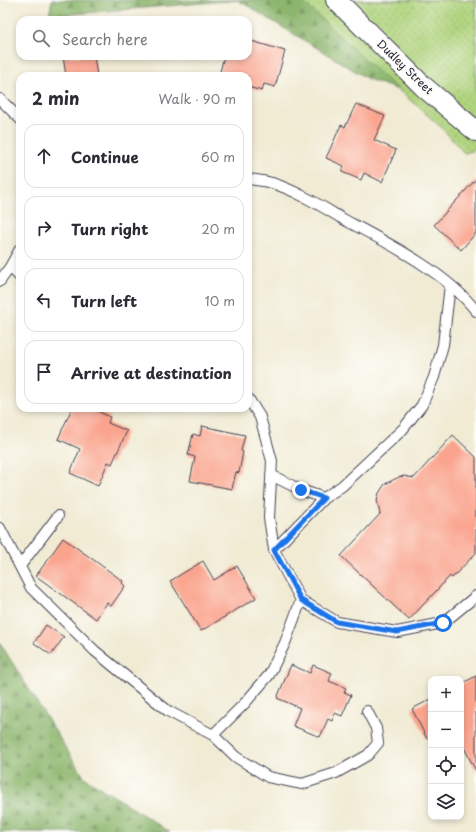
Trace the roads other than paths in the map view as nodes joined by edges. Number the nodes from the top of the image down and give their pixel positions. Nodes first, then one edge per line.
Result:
1 (336, 0) edge
2 (0, 99) edge
3 (16, 115) edge
4 (476, 131) edge
5 (252, 179) edge
6 (16, 256) edge
7 (10, 267) junction
8 (16, 273) edge
9 (0, 281) edge
10 (450, 285) junction
11 (476, 311) edge
12 (252, 404) edge
13 (271, 475) junction
14 (324, 498) junction
15 (58, 516) dead end
16 (0, 528) edge
17 (274, 550) junction
18 (20, 566) junction
19 (476, 596) edge
20 (301, 600) junction
21 (368, 711) dead end
22 (213, 735) junction

1 - 4 street, Dudley Street
2 - 3 lane
5 - 10 lane
6 - 7 lane
7 - 8 lane
7 - 9 lane
10 - 11 lane
10 - 14 lane
12 - 13 lane
13 - 14 lane
13 - 17 lane
14 - 17 lane
15 - 18 lane
16 - 18 lane
17 - 20 lane
18 - 22 lane
19 - 20 lane
20 - 22 lane
21 - 22 lane

